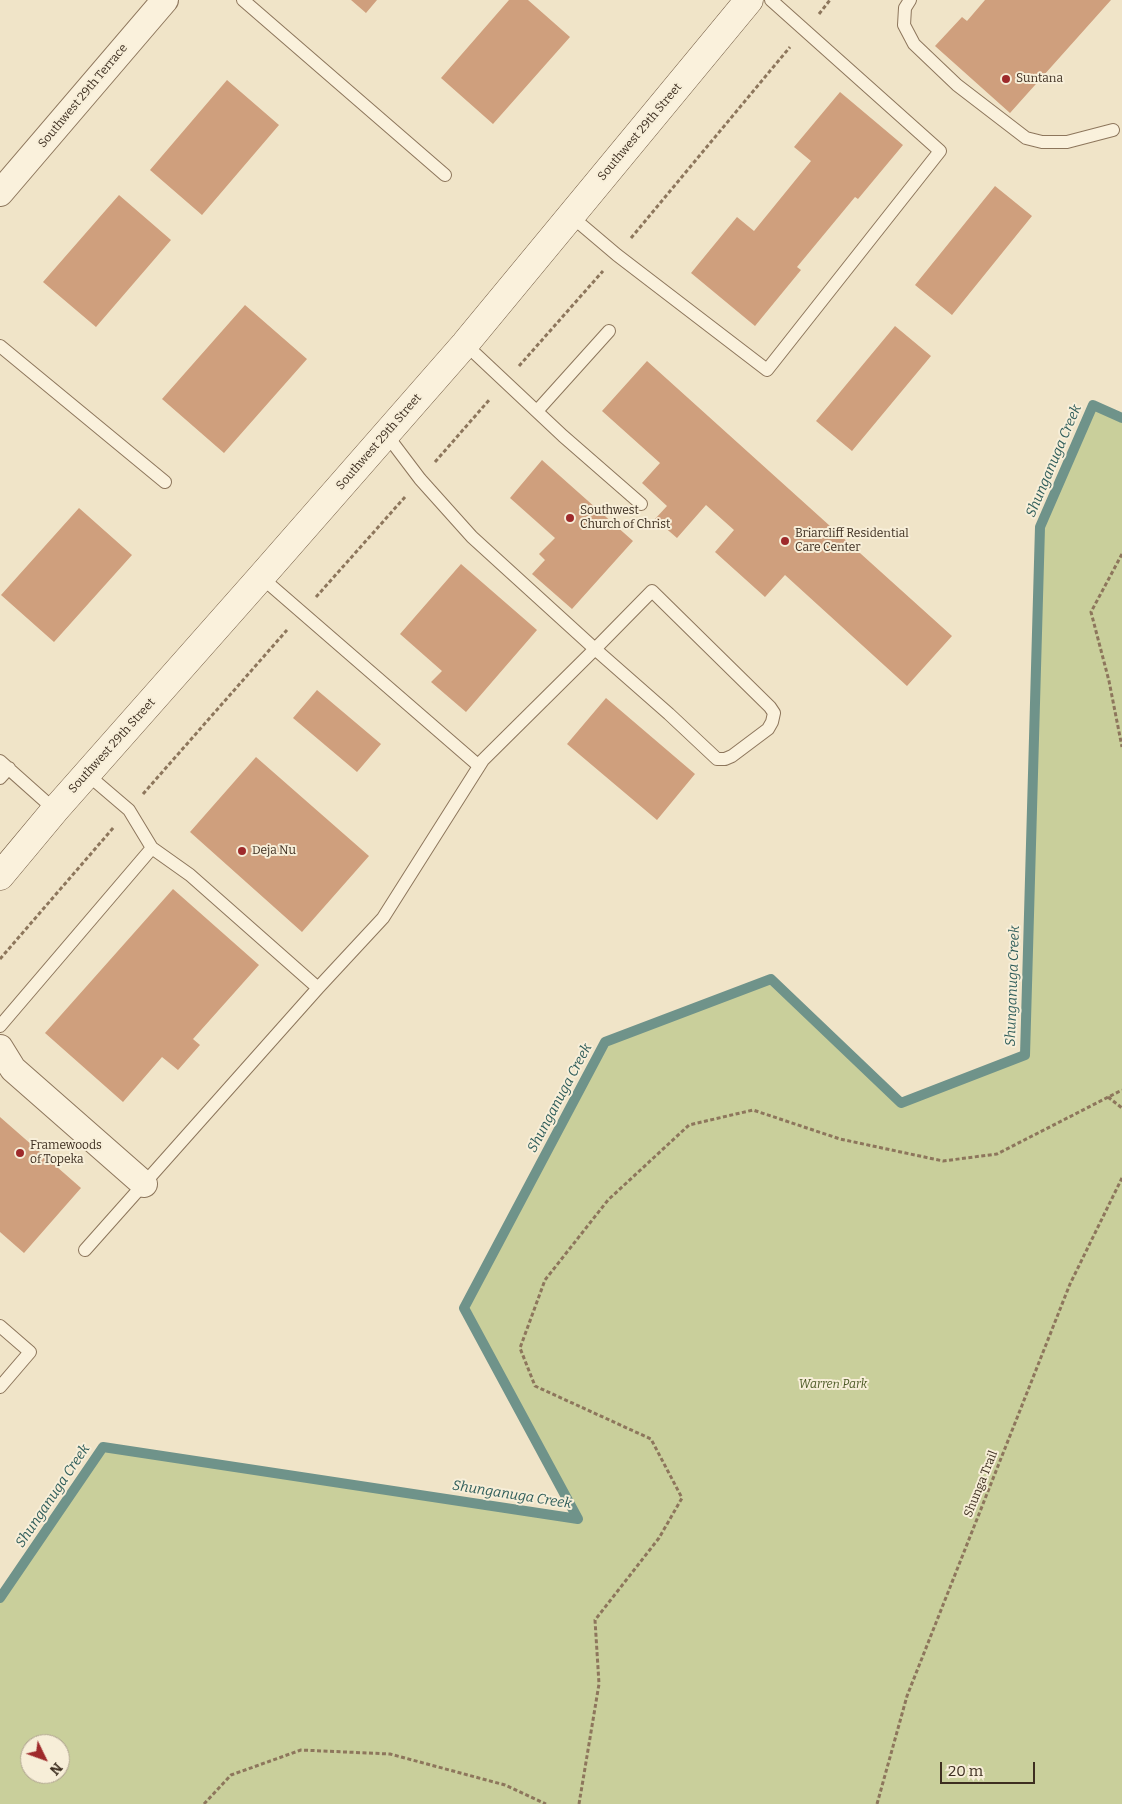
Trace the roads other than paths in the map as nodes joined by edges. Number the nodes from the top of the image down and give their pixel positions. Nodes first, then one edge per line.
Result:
1 (165, 0) edge
2 (244, 0) edge
3 (749, 0) edge
4 (771, 0) edge
5 (910, 0) edge
6 (1113, 130) dead end
7 (445, 176) dead end
8 (0, 193) edge
9 (571, 216) junction
10 (609, 331) dead end
11 (465, 344) junction
12 (0, 346) edge
13 (538, 411) junction
14 (386, 434) junction
15 (165, 482) dead end
16 (641, 504) dead end
17 (261, 578) junction
18 (595, 649) junction
19 (479, 766) junction
20 (3, 769) edge
21 (88, 775) junction
22 (55, 810) junction
23 (152, 848) junction
24 (0, 876) edge
25 (318, 988) junction
26 (0, 1026) edge
27 (0, 1048) edge
28 (144, 1184) junction
29 (85, 1250) dead end
30 (0, 1326) edge
31 (0, 1385) edge

1 - 8 street, Southwest 29th Terrace
2 - 7 lane
3 - 9 main road, Southwest 29th Street
4 - 9 lane
5 - 6 lane
9 - 11 main road, Southwest 29th Street
10 - 13 lane
11 - 13 lane
11 - 14 main road, Southwest 29th Street
12 - 15 lane
13 - 16 lane
14 - 17 main road, Southwest 29th Street
14 - 18 lane
17 - 19 lane
17 - 21 main road, Southwest 29th Street
18 - 18 lane
18 - 19 lane
19 - 25 lane
20 - 22 lane
21 - 22 main road, Southwest 29th Street
21 - 23 lane
22 - 24 main road, Southwest 29th Street
23 - 25 lane
23 - 26 lane
25 - 28 lane
27 - 28 street
28 - 29 lane
30 - 31 lane

